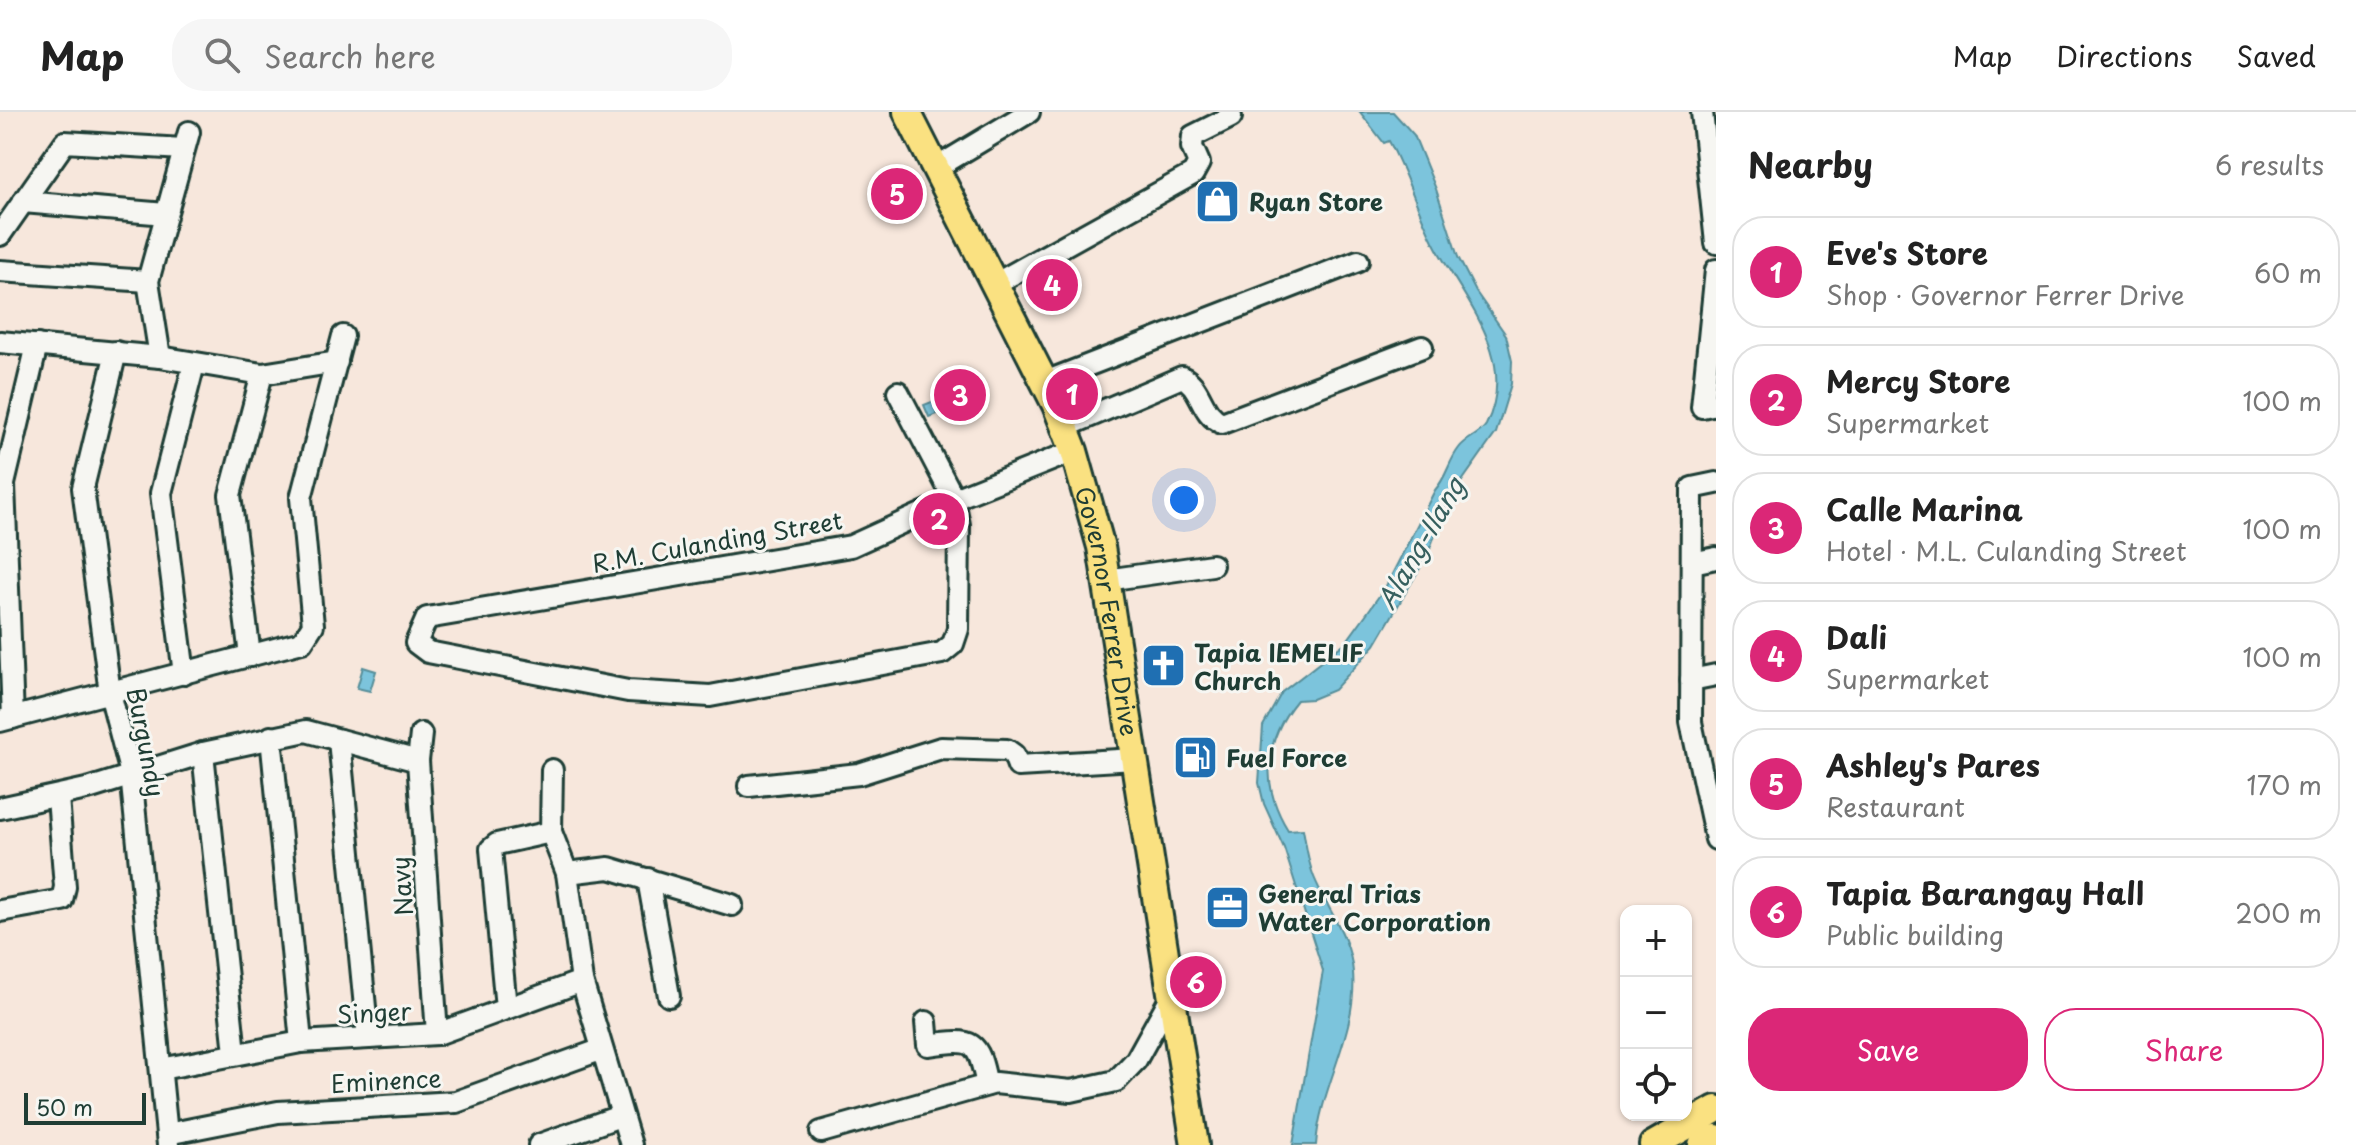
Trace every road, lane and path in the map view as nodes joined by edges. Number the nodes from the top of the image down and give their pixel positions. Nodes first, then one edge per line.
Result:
1 (907, 112) edge
2 (1029, 112) edge
3 (1702, 112) edge
4 (1231, 117) dead end
5 (936, 168) junction
6 (1715, 201) edge
7 (23, 202) junction
8 (166, 214) junction
9 (0, 235) edge
10 (1716, 243) edge
11 (1358, 261) dead end
12 (1716, 270) edge
13 (0, 271) edge
14 (148, 281) junction
15 (993, 285) junction
16 (1713, 324) edge
17 (343, 336) dead end
18 (0, 342) edge
19 (37, 345) junction
20 (1422, 347) dead end
21 (116, 352) junction
22 (160, 357) junction
23 (337, 362) junction
24 (194, 364) junction
25 (262, 374) junction
26 (1045, 382) junction
27 (898, 392) dead end
28 (1716, 404) edge
29 (1070, 439) junction
30 (1716, 483) edge
31 (2, 484) edge
32 (954, 499) junction
33 (1716, 558) edge
34 (1692, 563) junction
35 (1212, 565) dead end
36 (1106, 580) junction
37 (250, 656) junction
38 (184, 674) junction
39 (1716, 675) edge
40 (1691, 680) junction
41 (110, 693) junction
42 (6, 720) edge
43 (421, 734) dead end
44 (271, 737) junction
45 (339, 740) junction
46 (203, 753) junction
47 (1135, 759) junction
48 (418, 761) junction
49 (552, 770) dead end
50 (131, 774) junction
51 (749, 786) dead end
52 (58, 797) junction
53 (0, 808) edge
54 (551, 832) junction
55 (1715, 834) edge
56 (567, 873) junction
57 (648, 879) junction
58 (732, 905) dead end
59 (0, 911) edge
60 (582, 981) junction
61 (1172, 995) junction
62 (669, 996) dead end
63 (506, 1008) junction
64 (926, 1022) dead end
65 (437, 1034) junction
66 (368, 1038) junction
67 (301, 1042) junction
68 (600, 1050) junction
69 (235, 1053) junction
70 (161, 1069) junction
71 (987, 1085) junction
72 (1716, 1109) edge
73 (620, 1116) junction
74 (821, 1132) dead end
75 (1716, 1138) edge
76 (168, 1139) edge
77 (539, 1145) edge
78 (631, 1145) edge
79 (1195, 1145) edge
80 (1653, 1145) edge
81 (1702, 1145) edge

1 - 5 main road, Governor Ferrer Drive
2 - 5 street
3 - 6 street
4 - 15 street
5 - 15 main road, Governor Ferrer Drive
6 - 10 street
7 - 8 street
7 - 8 street
7 - 9 street
8 - 14 street
11 - 26 street
12 - 16 street
13 - 14 street
14 - 22 street
15 - 26 main road, Governor Ferrer Drive
16 - 28 street
17 - 23 street
18 - 19 street
19 - 21 street
19 - 31 street
20 - 29 street, R.M. Culanding Street
21 - 22 street
21 - 41 street, Burgundy
22 - 24 street
23 - 25 street
23 - 37 street
24 - 25 street
24 - 38 street
25 - 37 street
26 - 29 main road, Governor Ferrer Drive
27 - 32 street
29 - 32 street, R.M. Culanding Street
29 - 36 main road, Governor Ferrer Drive
30 - 34 street
31 - 42 street
32 - 32 street, R.M. Culanding Street
33 - 34 street
34 - 40 street
35 - 36 street
36 - 47 main road, Governor Ferrer Drive
37 - 38 street
38 - 41 street
39 - 40 street
40 - 55 street
41 - 42 street
41 - 50 street, Burgundy
43 - 48 street, Navy
44 - 45 street
44 - 46 street
44 - 67 street
45 - 48 street
45 - 66 street
46 - 50 street
46 - 69 street
47 - 51 street
47 - 61 main road, Governor Ferrer Drive
48 - 65 street, Navy
49 - 54 street
50 - 52 street
50 - 70 street, Burgundy
52 - 53 street
52 - 59 street
54 - 56 street
54 - 63 street
56 - 57 street
56 - 60 street
57 - 58 street
57 - 62 street
60 - 63 street, Singer
60 - 68 street
61 - 71 street
61 - 79 main road, Governor Ferrer Drive
63 - 65 street, Singer
64 - 71 street
65 - 66 street, Singer
66 - 67 street, Singer
67 - 69 street, Singer
68 - 73 street
68 - 76 street, Eminence
69 - 70 street, Singer
70 - 76 street, Burgundy
71 - 74 street
72 - 80 main road
73 - 77 street
73 - 78 street
75 - 81 main road

